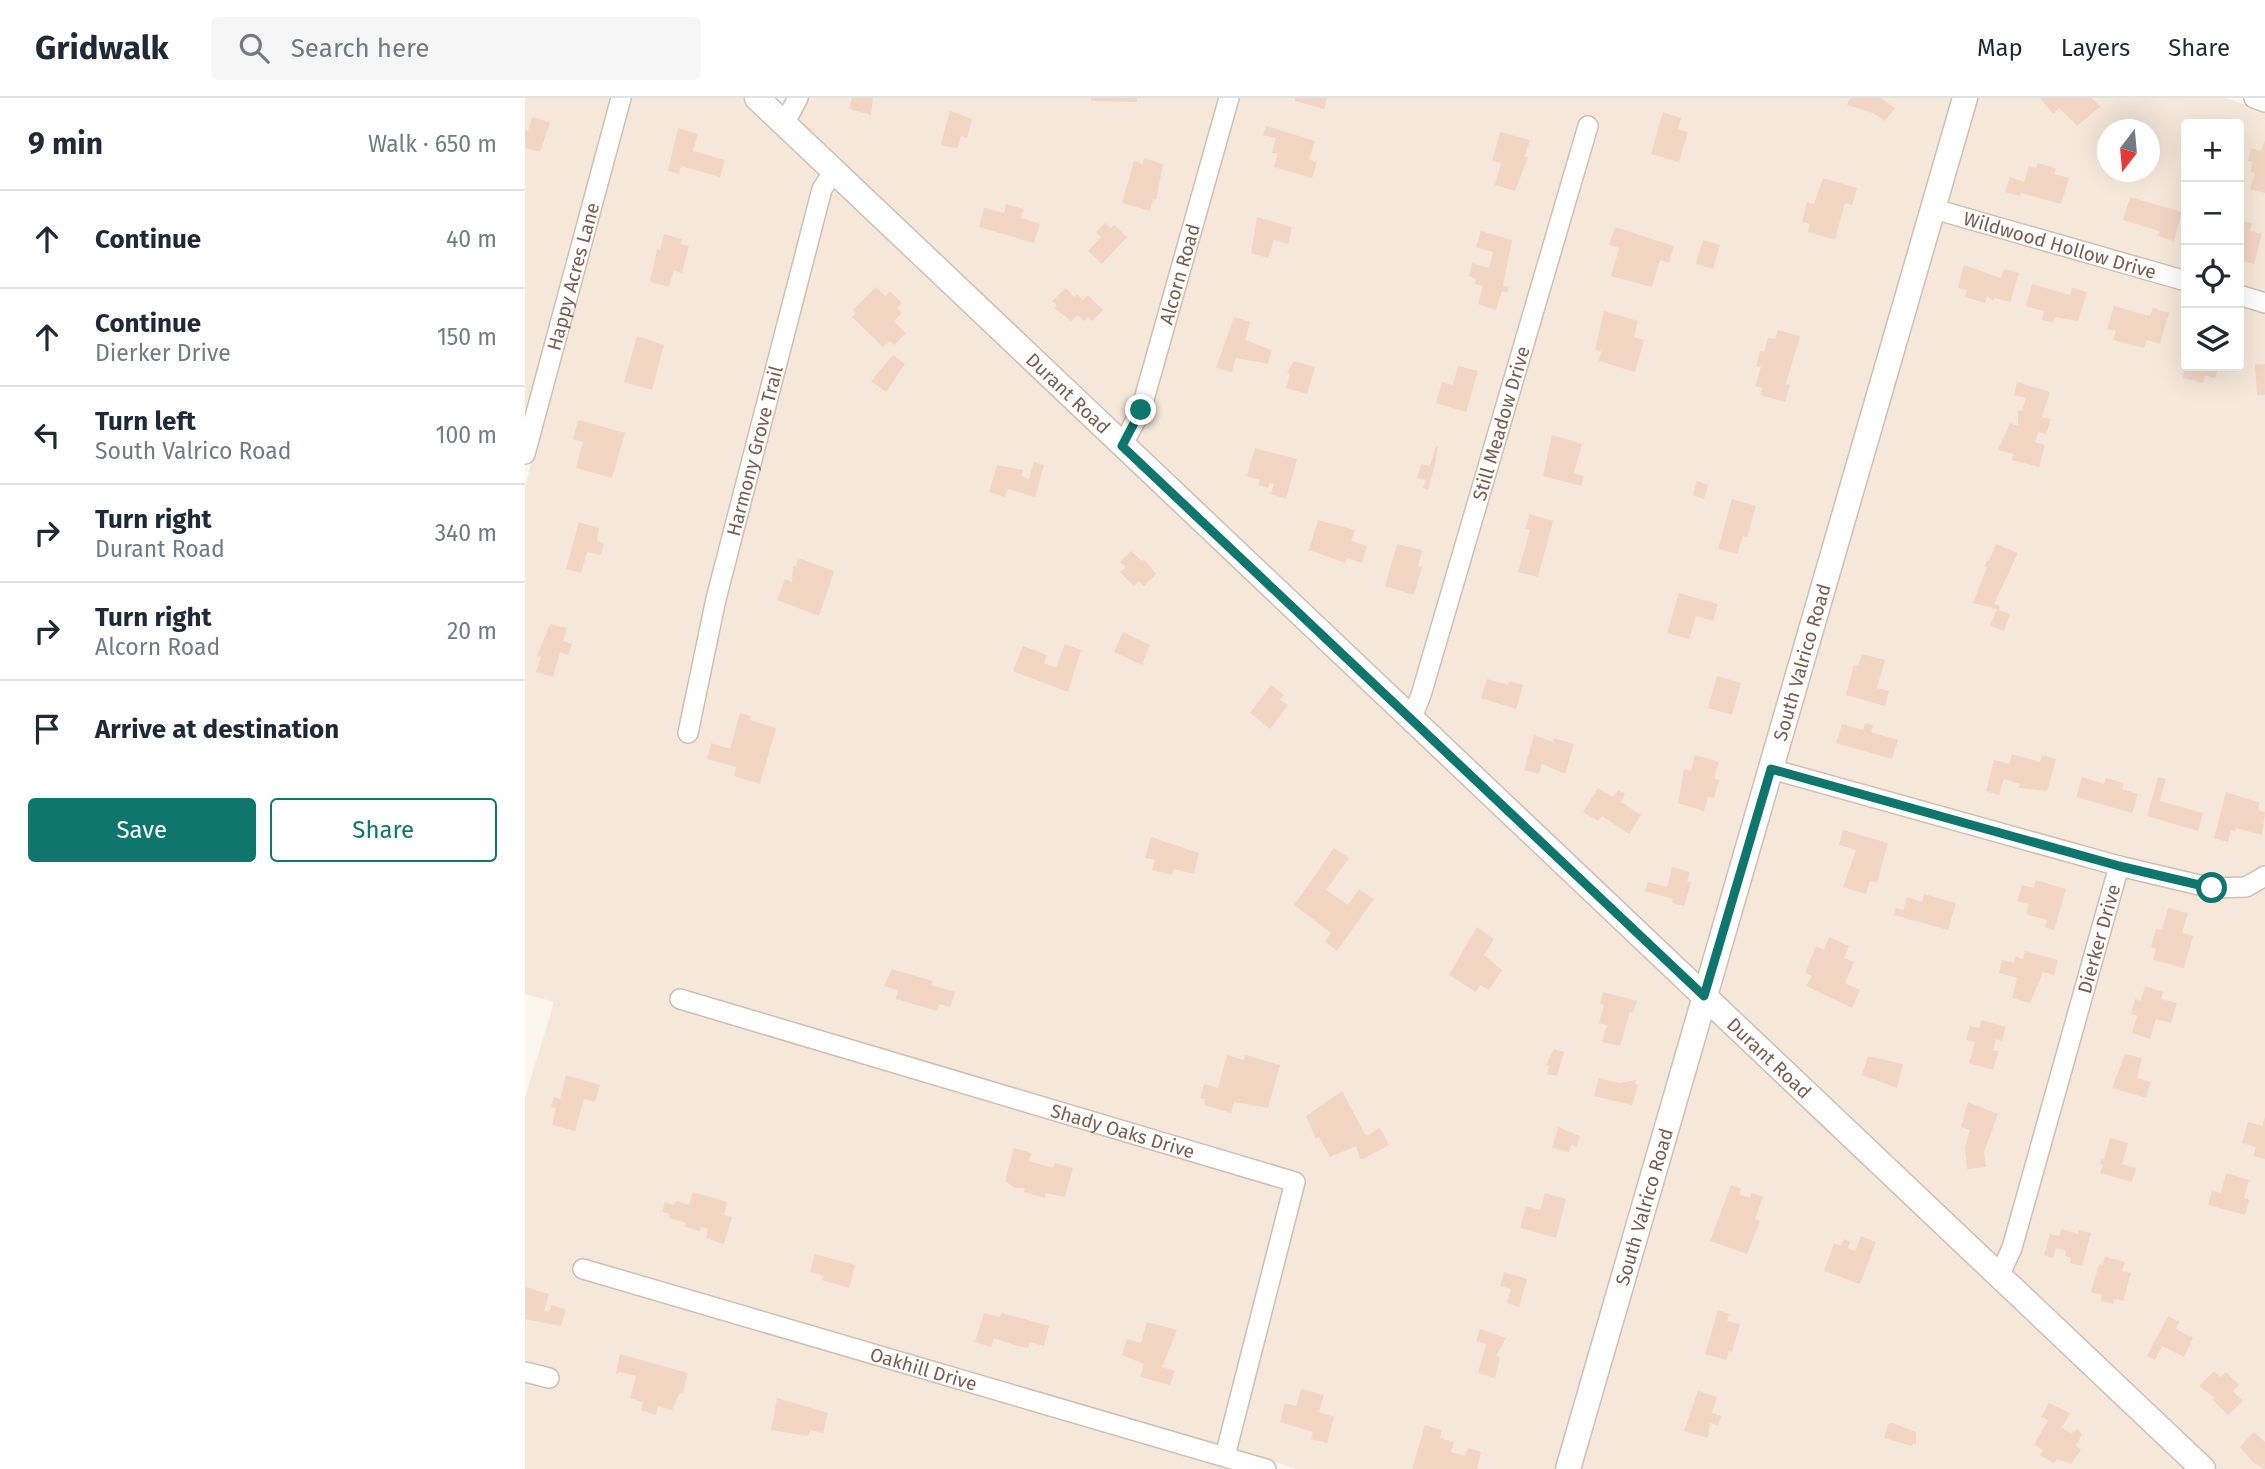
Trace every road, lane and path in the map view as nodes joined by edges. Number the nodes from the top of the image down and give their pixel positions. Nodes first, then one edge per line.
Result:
1 (621, 98) edge
2 (757, 98) edge
3 (798, 98) edge
4 (1229, 98) edge
5 (1965, 98) edge
6 (2254, 98) edge
7 (2265, 102) edge
8 (784, 124) junction
9 (1588, 126) dead end
10 (834, 171) junction
11 (1934, 209) junction
12 (2181, 280) edge
13 (2244, 297) edge
14 (2265, 303) edge
15 (1122, 446) junction
16 (525, 454) edge
17 (1412, 720) junction
18 (688, 733) dead end
19 (1771, 769) junction
20 (2119, 866) junction
21 (2265, 876) edge
22 (1704, 996) junction
23 (680, 999) dead end
24 (583, 1269) dead end
25 (1999, 1276) junction
26 (525, 1372) edge
27 (548, 1378) dead end
28 (1225, 1456) junction
29 (1266, 1469) edge
30 (1568, 1469) edge
31 (2203, 1469) edge

1 - 16 street, Happy Acres Lane
2 - 8 street, Durant Road
3 - 8 street
4 - 15 street, Alcorn Road
5 - 11 street, South Valrico Road
6 - 7 street
8 - 10 street, Durant Road
9 - 17 street, Still Meadow Drive
10 - 15 street, Durant Road
10 - 18 street, Harmony Grove Trail
11 - 12 street, Wildwood Hollow Drive
11 - 19 street, South Valrico Road
13 - 14 street
15 - 17 street, Durant Road
17 - 22 street, Durant Road
19 - 20 street, Dierker Drive
19 - 22 street, South Valrico Road
20 - 21 street
20 - 25 street, Dierker Drive
22 - 25 street, Durant Road
22 - 30 street, South Valrico Road
23 - 28 street, Shady Oaks Drive
24 - 28 street, Oakhill Drive
25 - 31 street, Durant Road
26 - 27 street
28 - 29 street, Oakhill Drive

